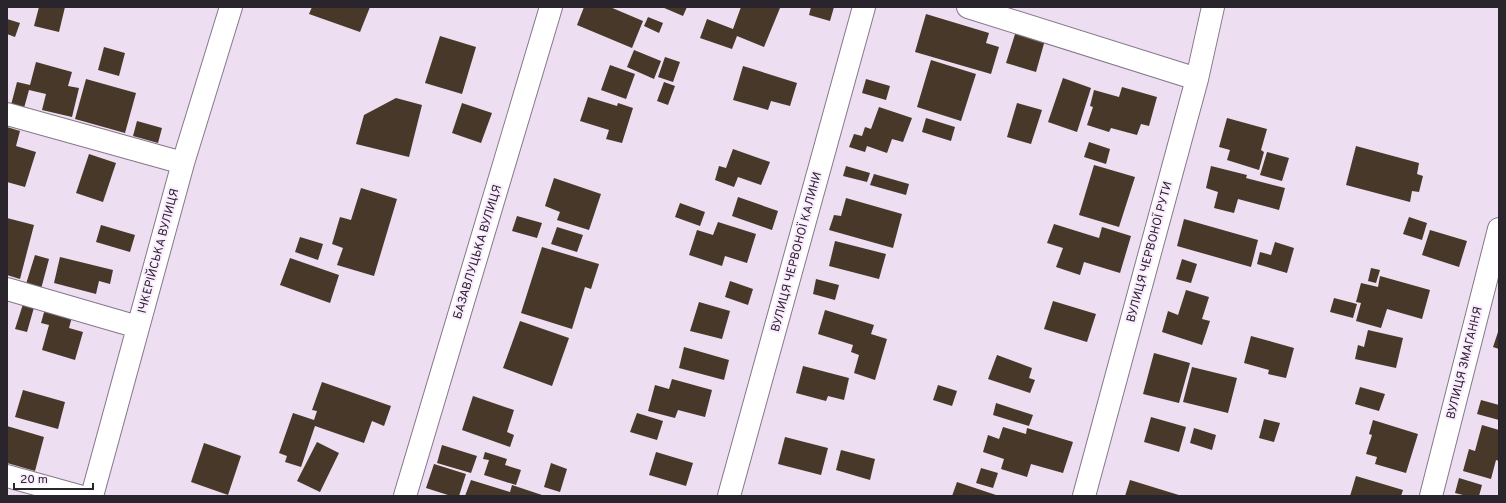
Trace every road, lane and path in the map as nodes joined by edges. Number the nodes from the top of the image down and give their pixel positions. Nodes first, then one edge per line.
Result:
1 (231, 7) edge
2 (551, 7) edge
3 (864, 7) edge
4 (968, 7) edge
5 (1213, 7) edge
6 (1197, 79) junction
7 (7, 114) edge
8 (183, 163) junction
9 (1499, 229) edge
10 (7, 289) edge
11 (138, 327) junction
12 (7, 476) edge
13 (79, 496) edge
14 (92, 496) edge
15 (405, 496) edge
16 (729, 496) edge
17 (1084, 496) edge
18 (1431, 496) edge

1 - 8 street, ІЧКЕРІЙСЬКА ВУЛИЦЯ
2 - 15 street, БАЗАВЛУЦЬКА ВУЛИЦЯ
3 - 16 street, ВУЛИЦЯ ЧЕРВОНОЇ КАЛИНИ
4 - 6 street
5 - 6 street, ВУЛИЦЯ ЧЕРВОНОЇ РУТИ
6 - 17 street, ВУЛИЦЯ ЧЕРВОНОЇ РУТИ
7 - 8 street
8 - 11 street, ІЧКЕРІЙСЬКА ВУЛИЦЯ
9 - 18 street, ВУЛИЦЯ ЗМАГАННЯ
10 - 11 street
11 - 14 street, ІЧКЕРІЙСЬКА ВУЛИЦЯ
12 - 13 street

